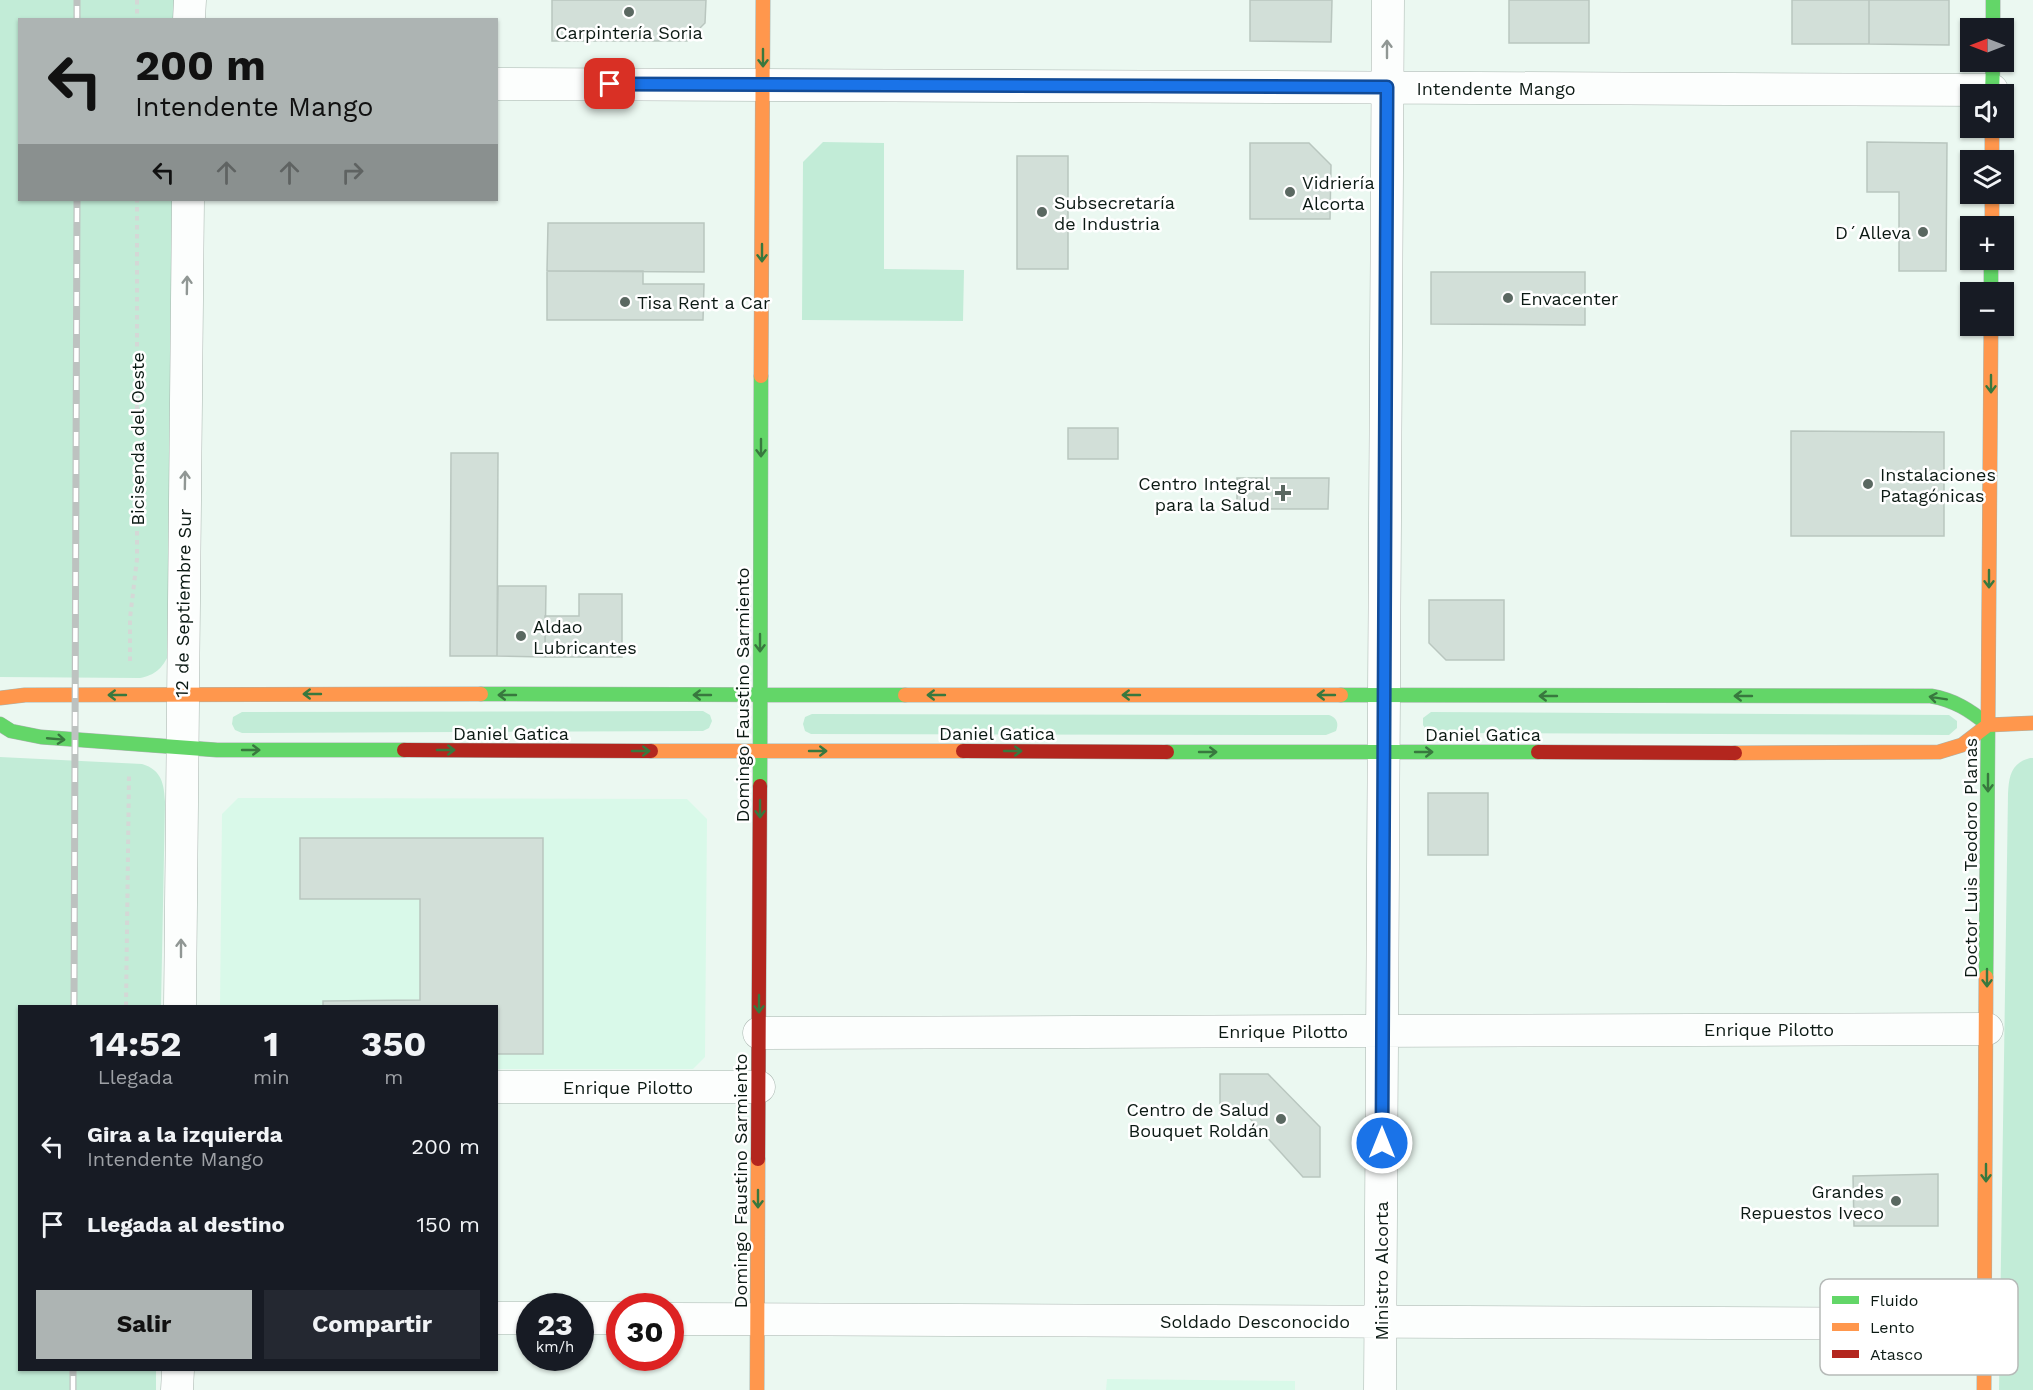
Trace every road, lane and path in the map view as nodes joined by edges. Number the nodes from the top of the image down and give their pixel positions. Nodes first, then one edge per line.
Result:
1 (136, 0) edge
2 (190, 0) edge
3 (763, 0) edge
4 (1388, 0) edge
5 (1993, 0) edge
6 (136, 18) edge
7 (189, 18) edge
8 (1993, 18) edge
9 (1992, 82) edge
10 (498, 84) edge
11 (763, 85) junction
12 (1387, 87) junction
13 (136, 201) edge
14 (188, 201) edge
15 (1991, 336) edge
16 (130, 668) dead end
17 (183, 694) junction
18 (760, 695) junction
19 (1384, 695) junction
20 (0, 698) edge
21 (2033, 723) edge
22 (0, 724) edge
23 (1988, 725) junction
24 (182, 748) junction
25 (760, 751) junction
26 (1384, 752) junction
27 (129, 775) dead end
28 (126, 1005) edge
29 (180, 1005) edge
30 (1987, 1029) junction
31 (1382, 1031) junction
32 (759, 1033) junction
33 (498, 1087) edge
34 (759, 1087) junction
35 (1984, 1279) edge
36 (498, 1318) edge
37 (516, 1318) edge
38 (684, 1318) edge
39 (758, 1319) junction
40 (1381, 1321) junction
41 (1820, 1323) edge
42 (178, 1371) edge
43 (177, 1390) edge
44 (757, 1390) edge
45 (1380, 1390) edge

1 - 6 path
2 - 7 street
3 -> 11 main road, Domingo Faustino Sarmiento
12 -> 4 street, Ministro Alcorta
5 - 8 main road
9 - 12 street, Intendente Mango
10 - 11 street, Intendente Mango
11 - 12 street, Intendente Mango
11 -> 18 main road, Domingo Faustino Sarmiento
12 - 19 street, Ministro Alcorta
13 - 16 path, Bicisenda del Oeste
17 -> 14 street, 12 de Septiembre Sur
15 -> 23 main road, Doctor Luis Teodoro Planas
18 -> 17 main road
17 -> 20 main road
17 - 24 street, 12 de Septiembre Sur
19 -> 18 main road
18 - 25 main road, Domingo Faustino Sarmiento
23 -> 19 main road
19 - 26 street, Ministro Alcorta
21 - 23 main road
22 -> 24 main road, Daniel Gatica
26 -> 23 main road, Daniel Gatica
23 -> 30 main road, Doctor Luis Teodoro Planas
24 -> 25 main road, Daniel Gatica
29 -> 24 street, 12 de Septiembre Sur
25 -> 26 main road, Daniel Gatica
25 -> 32 main road, Domingo Faustino Sarmiento
26 - 31 street, Ministro Alcorta
27 - 28 path
30 - 31 street, Enrique Pilotto
30 -> 35 main road, Doctor Luis Teodoro Planas
31 - 32 street, Enrique Pilotto
31 - 40 street, Ministro Alcorta
32 - 34 main road, Domingo Faustino Sarmiento
33 - 34 street, Enrique Pilotto
34 -> 39 main road, Domingo Faustino Sarmiento
36 - 37 street
38 - 39 street, Soldado Desconocido
39 - 40 street, Soldado Desconocido
39 - 44 main road, Domingo Faustino Sarmiento
40 - 41 street, Soldado Desconocido
40 - 45 street, Ministro Alcorta
42 - 43 street

